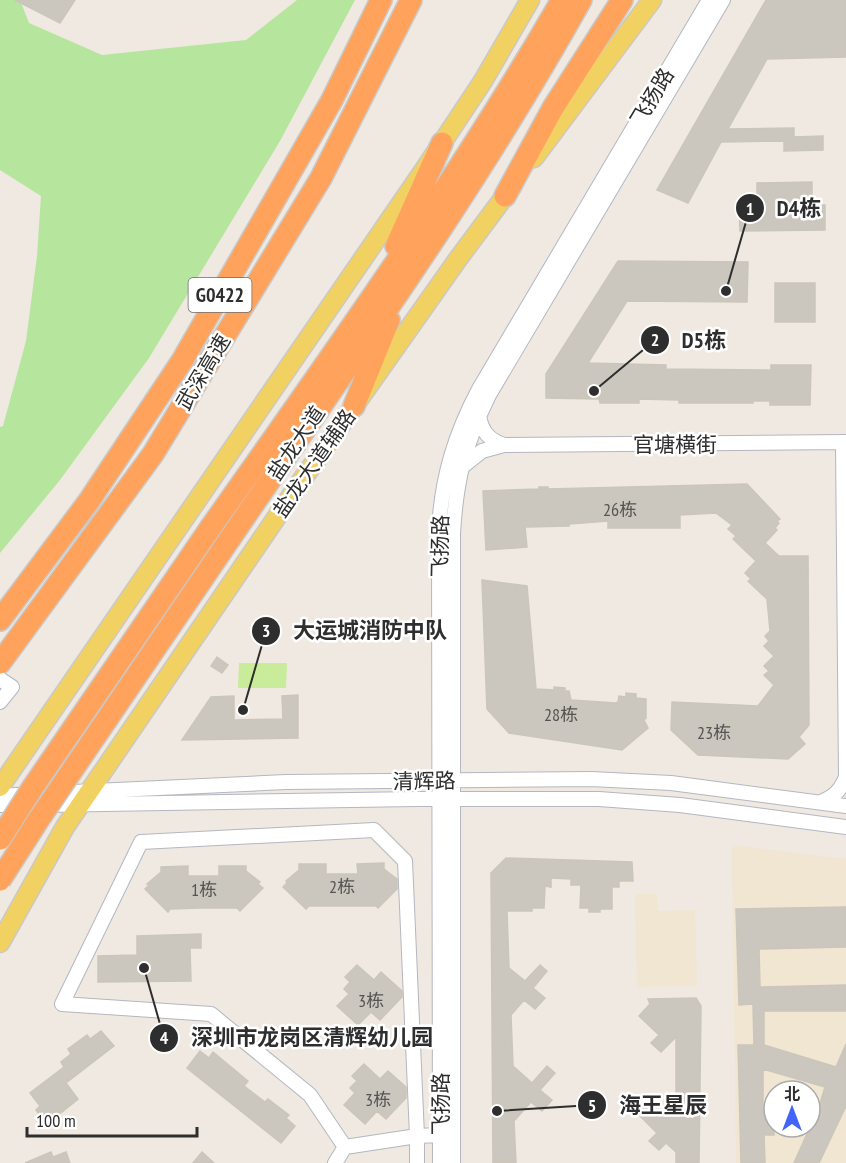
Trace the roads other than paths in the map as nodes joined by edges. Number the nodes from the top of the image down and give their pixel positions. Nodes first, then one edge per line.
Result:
1 (381, 0) edge
2 (411, 0) edge
3 (530, 0) edge
4 (562, 0) edge
5 (581, 0) edge
6 (622, 0) edge
7 (652, 0) edge
8 (709, 0) edge
9 (723, 0) edge
10 (442, 143) junction
11 (505, 196) junction
12 (405, 281) junction
13 (375, 294) junction
14 (354, 405) junction
15 (479, 416) junction
16 (844, 442) edge
17 (504, 445) junction
18 (461, 467) junction
19 (0, 620) edge
20 (0, 663) edge
21 (0, 679) edge
22 (0, 702) edge
23 (846, 777) edge
24 (446, 780) junction
25 (0, 787) edge
26 (0, 796) edge
27 (85, 798) junction
28 (446, 799) junction
29 (821, 802) junction
30 (0, 805) edge
31 (846, 806) edge
32 (846, 827) edge
33 (0, 839) edge
34 (0, 880) edge
35 (0, 943) edge
36 (440, 1135) junction
37 (417, 1136) junction
38 (345, 1147) junction
39 (335, 1163) edge
40 (417, 1163) edge
41 (440, 1163) edge
42 (453, 1163) edge

1 - 19 highway, 武深高速 / G0422
2 - 20 highway, 武深高速 / G0422
3 - 10 main road
4 - 13 highway, 盐龙大道
5 - 12 highway, 盐龙大道
6 - 11 highway
7 - 11 main road, 盐龙大道辅路
8 - 24 street, 飞扬路
9 - 15 street, 飞扬路
10 - 13 highway
10 - 25 main road
11 - 14 main road, 盐龙大道辅路
12 - 14 highway
12 - 34 highway, 盐龙大道, bridge
13 - 33 highway, 盐龙大道, bridge
14 - 27 main road, 盐龙大道辅路
15 - 17 street
15 - 18 street, 飞扬路
16 - 17 street, 官塘横街
16 - 23 street
17 - 18 street, 官塘横街
18 - 24 street, 飞扬路
21 - 22 street
23 - 29 street
24 - 27 street, 清辉路
24 - 28 street, 飞扬路
24 - 29 street, 清辉路
26 - 27 street, 清辉路
27 - 28 street, 清辉路
27 - 30 street, 清辉路
27 - 35 main road, 盐龙大道辅路
28 - 32 street, 清辉路
28 - 36 street, 飞扬路
28 - 42 street, 飞扬路
29 - 31 street, 清辉路
36 - 37 street
36 - 41 street, 飞扬路
37 - 38 street
37 - 38 street
37 - 40 street
38 - 39 street

